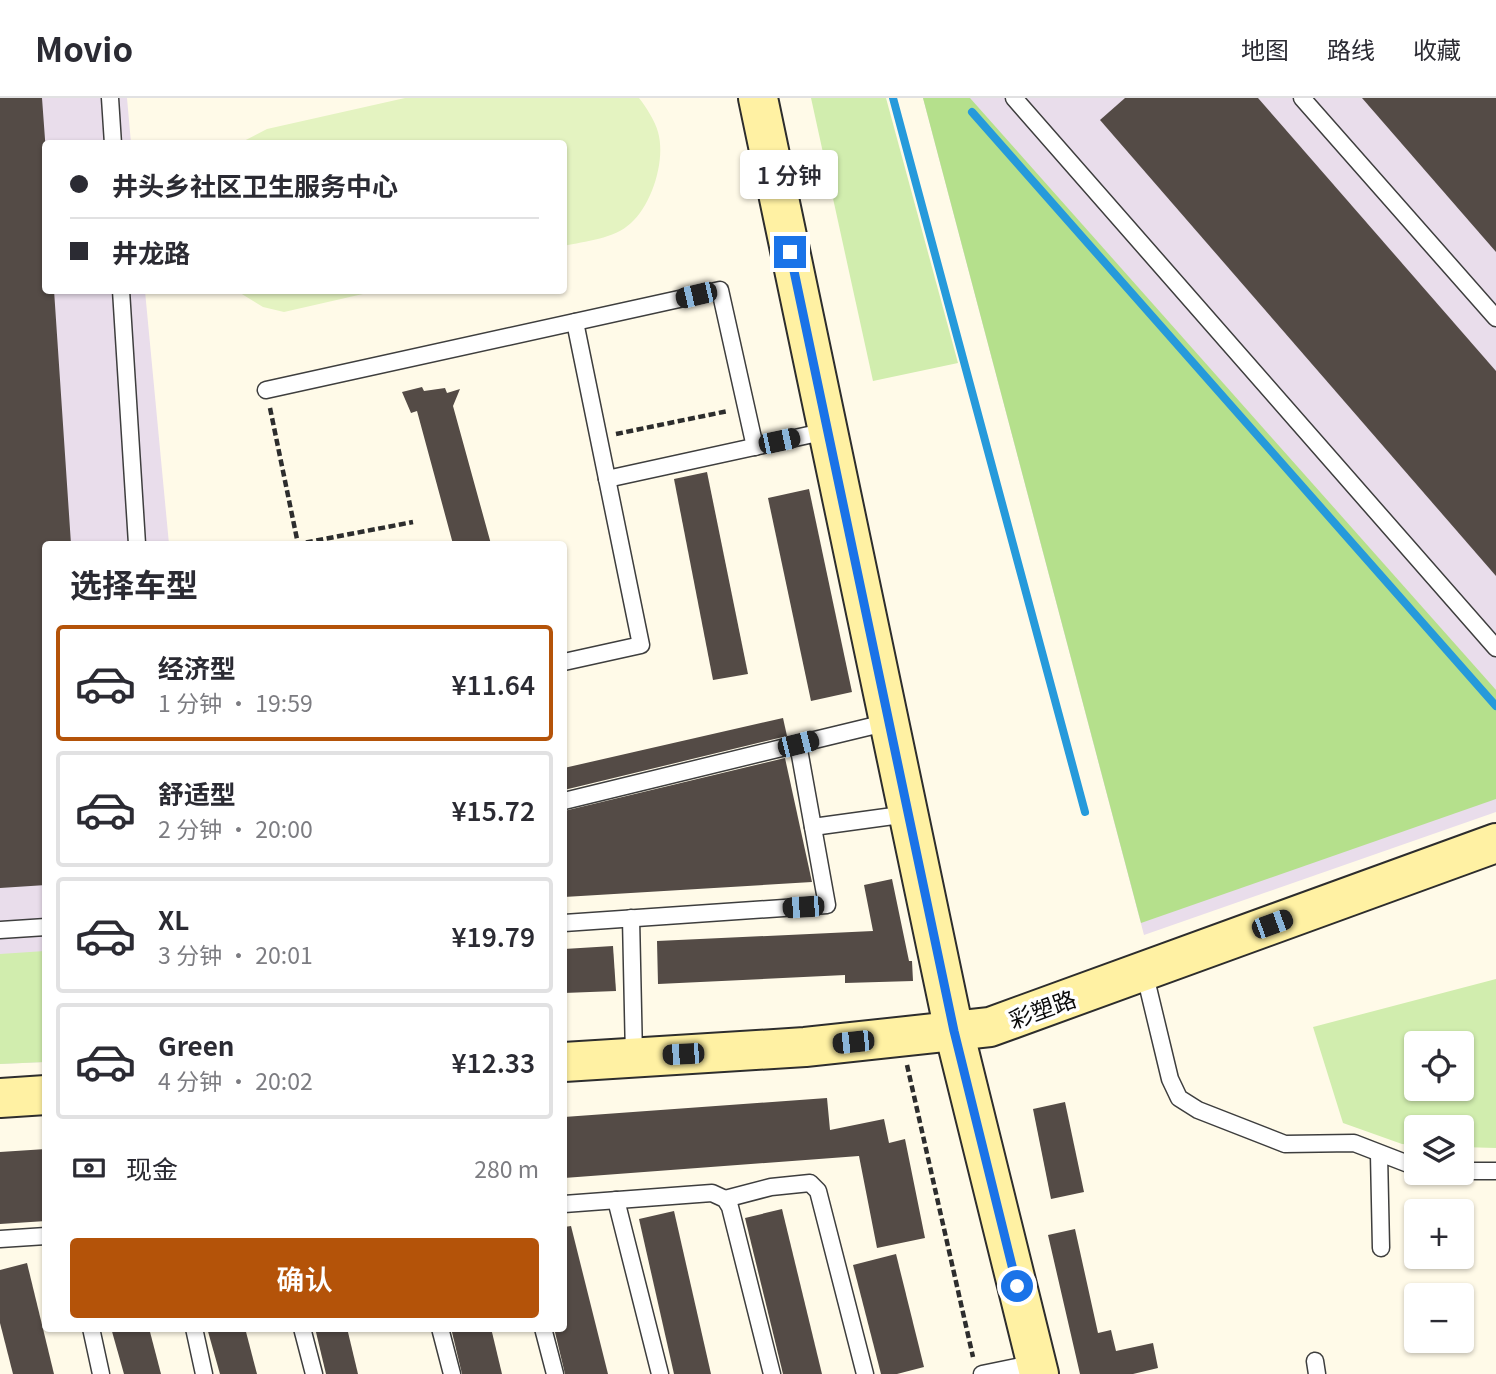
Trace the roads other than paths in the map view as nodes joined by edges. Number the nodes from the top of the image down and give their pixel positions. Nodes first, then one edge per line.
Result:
1 (110, 98) edge
2 (758, 98) edge
3 (1302, 98) edge
4 (1023, 101) edge
5 (113, 140) edge
6 (121, 294) edge
7 (1496, 318) edge
8 (575, 322) junction
9 (266, 390) road end
10 (827, 431) junction
11 (755, 447) junction
12 (607, 479) junction
13 (136, 541) edge
14 (1496, 648) edge
15 (567, 661) edge
16 (889, 722) junction
17 (798, 744) junction
18 (567, 800) edge
19 (908, 814) junction
20 (813, 827) junction
21 (1496, 844) edge
22 (631, 918) junction
23 (567, 923) edge
24 (42, 927) edge
25 (0, 930) edge
26 (1144, 971) junction
27 (954, 1031) junction
28 (634, 1057) junction
29 (567, 1062) edge
30 (42, 1095) edge
31 (0, 1098) edge
32 (1379, 1154) junction
33 (1404, 1163) edge
34 (1474, 1171) edge
35 (1496, 1171) edge
36 (725, 1199) junction
37 (616, 1200) junction
38 (567, 1204) edge
39 (42, 1236) edge
40 (0, 1239) edge
41 (1381, 1248) dead end
42 (92, 1332) edge
43 (195, 1332) edge
44 (303, 1332) edge
45 (441, 1332) edge
46 (545, 1332) edge
47 (978, 1367) edge
48 (1038, 1368) edge
49 (101, 1374) edge
50 (204, 1374) edge
51 (314, 1374) edge
52 (452, 1374) edge
53 (555, 1374) edge
54 (660, 1374) edge
55 (772, 1374) edge
56 (865, 1374) edge

1 - 5 lane
2 - 10 street
3 - 7 lane
4 - 14 lane
6 - 13 lane
8 - 9 lane
8 - 11 lane
8 - 12 lane
10 - 11 lane
10 - 16 street
11 - 12 lane
12 - 15 lane
16 - 17 lane
16 - 19 street
17 - 18 lane
17 - 20 lane
19 - 20 lane
19 - 27 street
20 - 22 lane
21 - 26 street, 彩塑路
22 - 23 lane
22 - 28 lane
24 - 25 lane
26 - 27 street, 彩塑路
26 - 32 lane
27 - 28 street, 彩塑路
27 - 48 street
28 - 29 street, 彩塑路
30 - 31 street
32 - 33 lane
32 - 41 lane
34 - 35 lane
36 - 37 lane
36 - 55 lane
36 - 56 lane
37 - 38 lane
37 - 54 lane
39 - 40 lane
42 - 49 lane
43 - 50 lane
44 - 51 lane
45 - 52 lane
46 - 53 lane
47 - 48 lane

